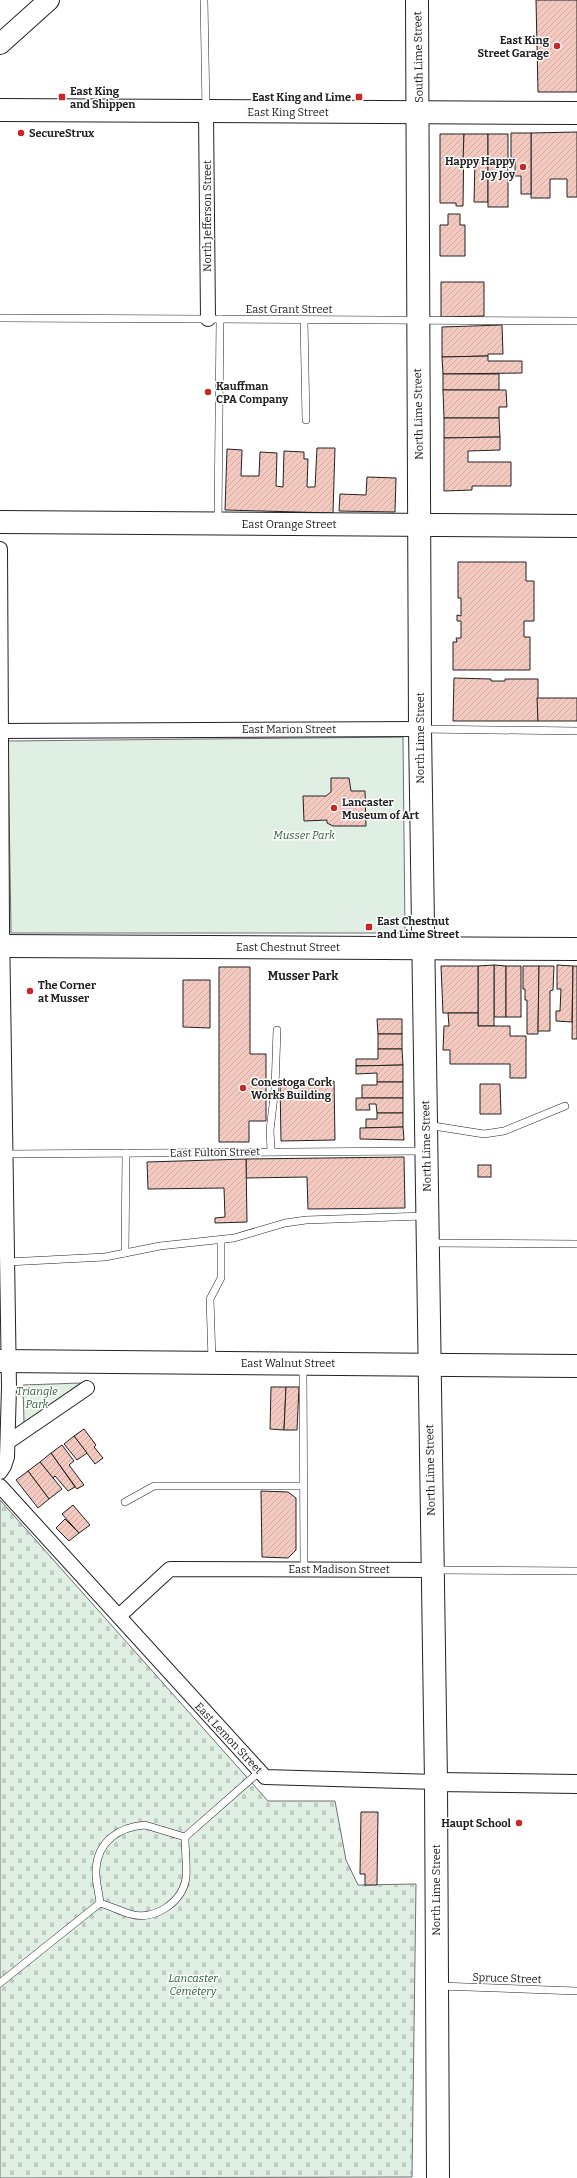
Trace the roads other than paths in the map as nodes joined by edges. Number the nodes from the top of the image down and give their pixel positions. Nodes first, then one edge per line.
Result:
1 (49, 0) edge
2 (204, 0) edge
3 (417, 0) edge
4 (0, 44) edge
5 (0, 110) edge
6 (206, 112) junction
7 (418, 113) junction
8 (577, 113) edge
9 (0, 318) edge
10 (214, 319) junction
11 (304, 320) junction
12 (417, 320) junction
13 (577, 321) edge
14 (306, 420) dead end
15 (0, 522) edge
16 (218, 524) junction
17 (419, 525) junction
18 (577, 526) edge
19 (0, 549) edge
20 (420, 729) junction
21 (1, 731) edge
22 (577, 731) edge
23 (1, 946) edge
24 (423, 948) junction
25 (577, 949) edge
26 (277, 1030) dead end
27 (566, 1106) dead end
28 (2, 1116) edge
29 (425, 1124) junction
30 (271, 1151) junction
31 (426, 1151) junction
32 (126, 1153) junction
33 (5, 1154) junction
34 (3, 1190) edge
35 (426, 1216) junction
36 (221, 1240) junction
37 (427, 1243) junction
38 (577, 1244) edge
39 (125, 1253) junction
40 (7, 1262) junction
41 (4, 1361) edge
42 (212, 1363) junction
43 (303, 1364) junction
44 (428, 1364) junction
45 (577, 1366) edge
46 (87, 1388) dead end
47 (8, 1442) junction
48 (0, 1472) edge
49 (0, 1486) edge
50 (303, 1486) junction
51 (125, 1502) dead end
52 (304, 1568) junction
53 (432, 1570) junction
54 (577, 1571) edge
55 (119, 1616) junction
56 (259, 1772) junction
57 (436, 1782) junction
58 (577, 1784) edge
59 (185, 1837) junction
60 (100, 1903) junction
61 (0, 1983) edge
62 (437, 1986) junction
63 (577, 1991) edge
64 (438, 2178) edge

1 - 4 main road
2 - 6 lane
3 - 7 main road, South Lime Street
5 - 6 main road, East King Street
6 - 7 main road, East King Street
6 - 10 street, North Jefferson Street
7 - 8 main road, East King Street
7 - 12 main road, North Lime Street
9 - 10 lane, East Grant Street
10 - 11 lane, East Grant Street
10 - 16 lane, North Jefferson Street
11 - 12 lane, East Grant Street
11 - 14 lane
12 - 13 lane, East Grant Street
12 - 17 main road, North Lime Street
15 - 16 main road, East Orange Street
16 - 17 main road, East Orange Street
17 - 18 main road, East Orange Street
17 - 20 main road, North Lime Street
19 - 21 street
20 - 21 street, East Marion Street
20 - 22 lane, East Marion Street
20 - 24 main road, North Lime Street
21 - 23 street
23 - 24 main road, East Chestnut Street
23 - 28 street
24 - 25 main road, East Chestnut Street
24 - 29 main road, North Lime Street
26 - 30 lane
27 - 29 lane
28 - 33 street
29 - 31 main road, North Lime Street
30 - 31 lane, East Fulton Street
30 - 32 lane, East Fulton Street
31 - 35 main road, North Lime Street
32 - 33 lane, East Fulton Street
32 - 39 lane
33 - 34 street
34 - 40 street
35 - 36 lane
35 - 37 main road, North Lime Street
36 - 39 lane
36 - 42 lane
37 - 38 lane
37 - 44 main road, North Lime Street
39 - 40 lane
40 - 41 street
41 - 42 main road, East Walnut Street
41 - 47 street
42 - 43 main road, East Walnut Street
43 - 44 main road, East Walnut Street
43 - 50 lane
44 - 45 main road, East Walnut Street
44 - 53 main road, North Lime Street
46 - 47 street
47 - 48 street
49 - 55 street, East Lemon Street
50 - 51 lane
50 - 52 lane
52 - 53 street, East Madison Street
52 - 55 street, East Madison Street
53 - 54 lane, East Madison Street
53 - 57 main road, North Lime Street
55 - 56 street, East Lemon Street
56 - 57 street, East Lemon Street
56 - 59 lane
57 - 58 street, East Lemon Street
57 - 62 main road, North Lime Street
59 - 60 lane
59 - 60 lane
60 - 61 lane
62 - 63 lane, Spruce Street
62 - 64 main road, North Lime Street

